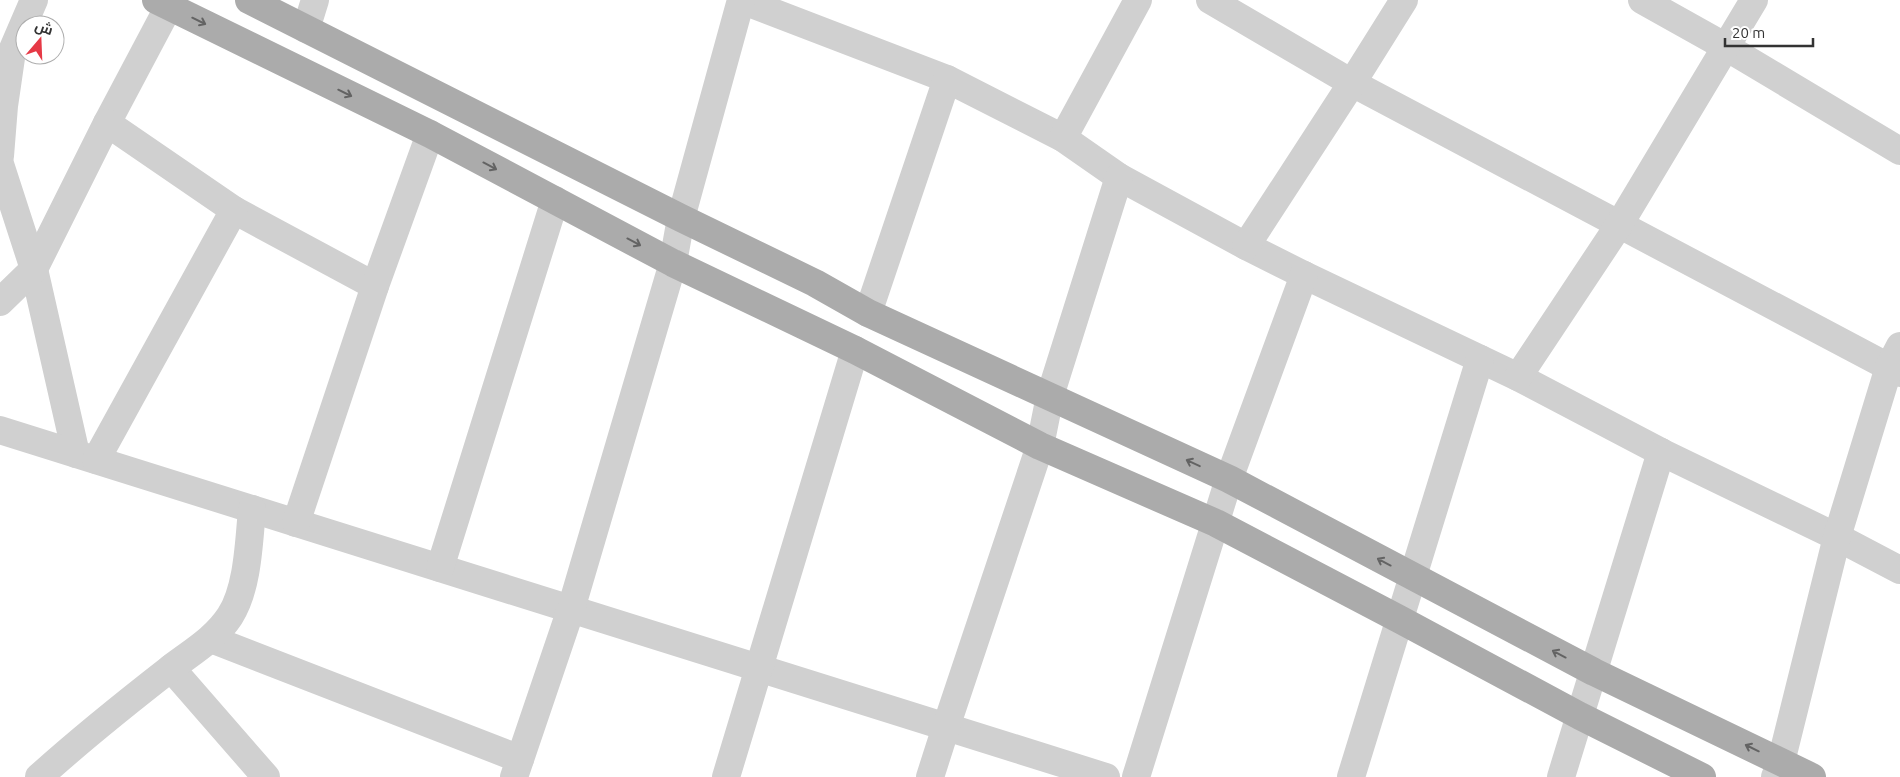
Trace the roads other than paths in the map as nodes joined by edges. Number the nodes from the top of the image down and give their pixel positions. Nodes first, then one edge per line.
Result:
1 (34, 0) edge
2 (249, 0) edge
3 (315, 0) edge
4 (741, 0) edge
5 (1138, 0) edge
6 (1404, 0) edge
7 (1642, 0) edge
8 (1754, 0) edge
9 (1214, 1) edge
10 (162, 3) edge
11 (306, 29) junction
12 (1726, 47) junction
13 (6, 50) edge
14 (947, 79) junction
15 (1352, 83) junction
16 (107, 123) junction
17 (430, 134) junction
18 (1063, 138) junction
19 (1900, 151) edge
20 (0, 156) edge
21 (0, 164) edge
22 (1119, 176) junction
23 (555, 200) junction
24 (234, 210) junction
25 (681, 218) junction
26 (1619, 225) junction
27 (1246, 246) junction
28 (673, 263) junction
29 (34, 269) junction
30 (1304, 275) junction
31 (375, 286) junction
32 (0, 302) edge
33 (868, 313) junction
34 (855, 350) junction
35 (1480, 359) junction
36 (1896, 362) edge
37 (1518, 377) junction
38 (1050, 396) junction
39 (0, 430) edge
40 (1040, 446) junction
41 (1661, 452) junction
42 (86, 457) junction
43 (1229, 479) junction
44 (252, 509) junction
45 (296, 523) junction
46 (1216, 523) junction
47 (1837, 537) junction
48 (440, 568) junction
49 (1900, 570) edge
50 (1413, 577) junction
51 (571, 609) junction
52 (1399, 619) junction
53 (211, 639) junction
54 (171, 668) junction
55 (760, 668) junction
56 (1594, 672) junction
57 (1580, 716) junction
58 (946, 726) junction
59 (517, 768) edge
60 (1778, 770) edge
61 (47, 774) edge
62 (266, 777) edge
63 (726, 777) edge
64 (930, 777) edge
65 (1106, 777) edge
66 (1136, 777) edge
67 (1351, 777) edge
68 (1562, 777) edge
69 (1702, 777) edge
70 (1812, 777) edge

1 - 13 street
2 - 11 main road
3 - 11 street
4 - 14 street
4 - 25 street
5 - 18 street
6 - 15 street
7 - 12 street
8 - 12 street
9 - 15 street
10 - 16 street
10 -> 17 main road
11 - 25 main road
12 - 19 street
12 - 26 street
13 - 20 street
14 - 18 street
14 - 33 street
15 - 26 street
15 - 27 street
16 - 24 street
16 - 29 street
17 -> 23 main road
17 - 31 street
18 - 22 street
21 - 29 street
22 - 27 street
22 - 38 street
23 -> 28 main road
23 - 48 street
24 - 31 street
24 - 42 street
25 - 28 street
25 - 33 main road
26 - 36 street
26 - 37 street
27 - 30 street
28 - 34 main road
28 - 51 street
29 - 32 street
29 - 42 street
30 - 35 street
30 - 43 street
31 - 45 street
33 - 38 main road
34 - 40 main road
34 - 55 street
35 - 37 street
35 - 50 street
36 - 47 street
37 - 41 street
38 - 40 street
43 -> 38 main road
39 - 42 street
40 - 46 main road
40 - 58 street
41 - 47 street
41 - 56 street
42 - 44 street
43 - 46 street
50 -> 43 main road
44 - 45 street
44 - 53 street
45 - 48 street
46 - 52 main road
46 - 66 street
47 - 49 street
47 - 60 street
48 - 51 street
50 - 52 street
56 -> 50 main road
51 - 55 street
51 - 59 street
52 - 57 main road
52 - 67 street
53 - 54 street
53 - 59 street
54 - 61 street
54 - 62 street
55 - 58 street
55 - 63 street
56 - 57 street
60 -> 56 main road
57 - 68 street
57 - 69 main road
58 - 64 street
58 - 65 street
60 - 70 main road

